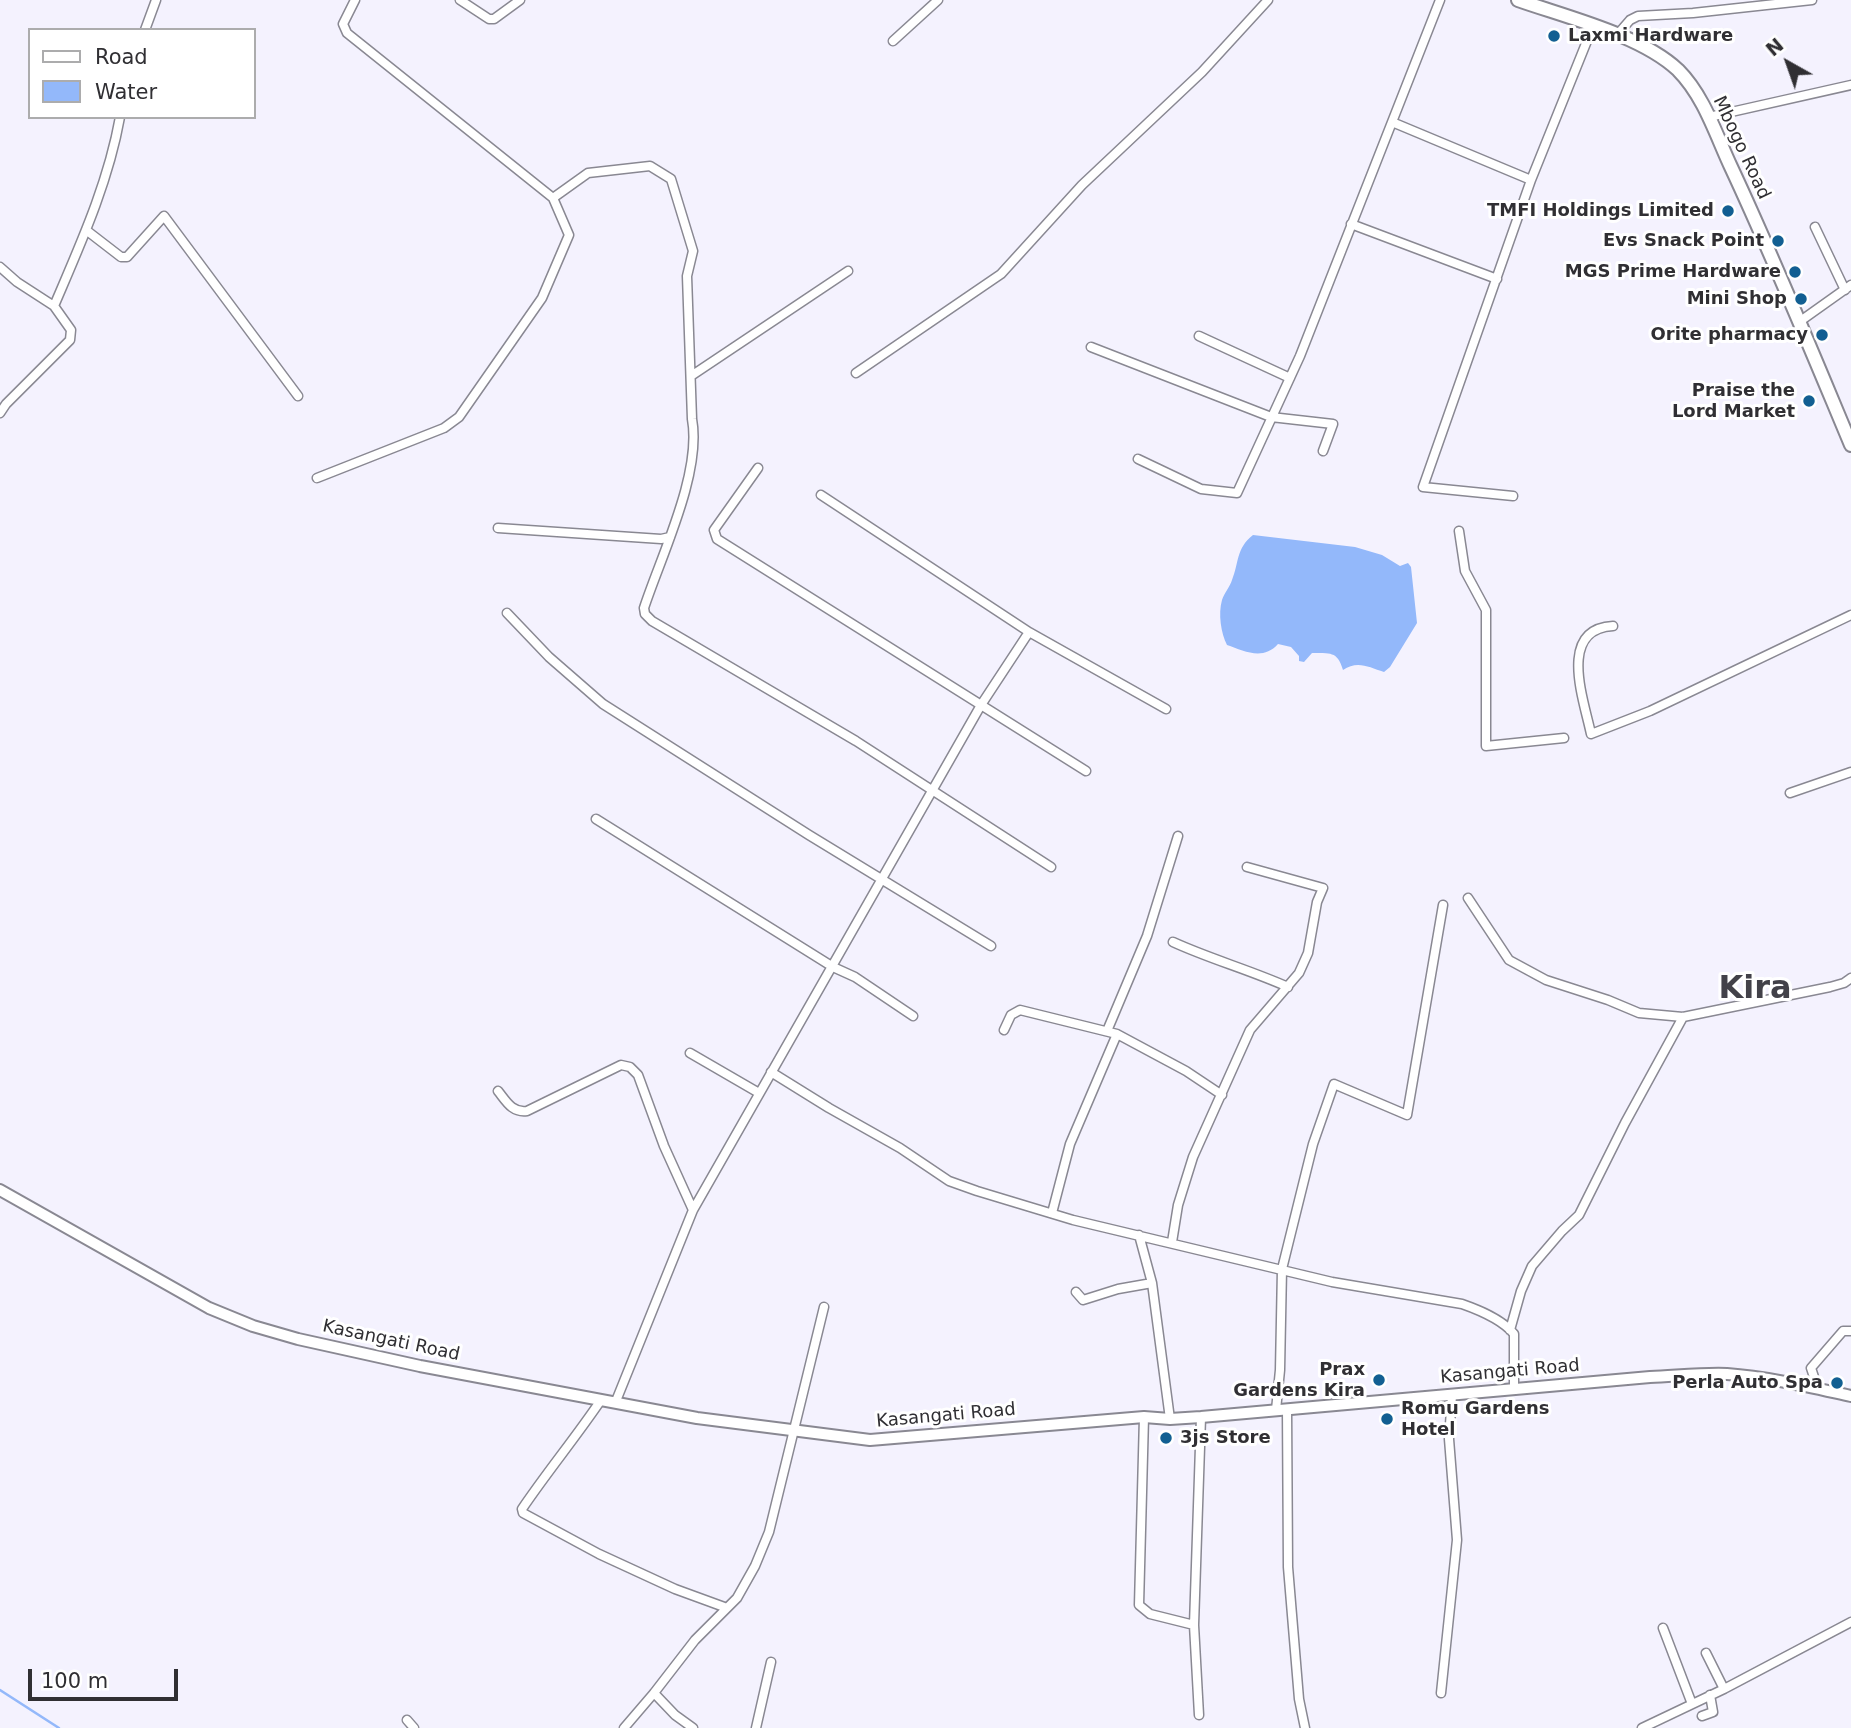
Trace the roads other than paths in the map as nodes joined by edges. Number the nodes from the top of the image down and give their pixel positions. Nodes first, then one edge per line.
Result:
1 (156, 0) edge
2 (355, 0) edge
3 (460, 0) edge
4 (520, 0) edge
5 (938, 0) edge
6 (1268, 0) edge
7 (1440, 0) edge
8 (1518, 0) edge
9 (1812, 0) edge
10 (1593, 26) junction
11 (146, 28) edge
12 (1617, 35) junction
13 (893, 41) dead end
14 (1851, 85) edge
15 (1709, 117) junction
16 (120, 119) edge
17 (1392, 122) junction
18 (1531, 180) junction
19 (553, 198) junction
20 (1351, 224) junction
21 (1815, 227) dead end
22 (86, 230) junction
23 (0, 267) edge
24 (848, 271) dead end
25 (1497, 279) junction
26 (1848, 287) edge
27 (54, 306) junction
28 (1799, 322) junction
29 (1199, 336) dead end
30 (1091, 347) dead end
31 (856, 373) dead end
32 (691, 376) junction
33 (1290, 378) junction
34 (298, 396) dead end
35 (0, 413) edge
36 (1271, 417) junction
37 (1851, 446) edge
38 (1324, 451) dead end
39 (1138, 459) dead end
40 (758, 468) dead end
41 (317, 478) dead end
42 (821, 495) dead end
43 (1513, 496) dead end
44 (498, 528) dead end
45 (1459, 531) dead end
46 (670, 537) junction
47 (507, 613) dead end
48 (1851, 615) edge
49 (1613, 626) dead end
50 (1029, 632) junction
51 (981, 705) junction
52 (1166, 709) dead end
53 (1564, 738) dead end
54 (1086, 771) dead end
55 (1851, 772) edge
56 (932, 791) junction
57 (1790, 793) dead end
58 (596, 819) dead end
59 (1178, 836) dead end
60 (1051, 867) dead end
61 (1247, 867) dead end
62 (882, 879) junction
63 (1468, 898) dead end
64 (1443, 905) dead end
65 (1172, 942) dead end
66 (991, 946) dead end
67 (833, 967) junction
68 (1851, 978) edge
69 (1288, 987) junction
70 (913, 1016) dead end
71 (1683, 1017) junction
72 (1004, 1030) dead end
73 (1107, 1031) junction
74 (1117, 1034) junction
75 (690, 1053) dead end
76 (771, 1072) junction
77 (498, 1091) dead end
78 (759, 1093) junction
79 (1222, 1095) junction
80 (0, 1190) edge
81 (693, 1210) junction
82 (1052, 1213) junction
83 (1139, 1235) junction
84 (1172, 1242) junction
85 (1282, 1269) junction
86 (1152, 1283) junction
87 (1076, 1292) dead end
88 (824, 1307) dead end
89 (1510, 1330) junction
90 (1851, 1331) edge
91 (1818, 1389) junction
92 (1514, 1390) junction
93 (1452, 1395) junction
94 (1851, 1396) edge
95 (601, 1400) junction
96 (616, 1401) junction
97 (1282, 1410) junction
98 (1144, 1417) junction
99 (1201, 1417) junction
100 (1170, 1419) junction
101 (795, 1430) junction
102 (727, 1608) junction
103 (1851, 1622) edge
104 (1194, 1625) junction
105 (1663, 1628) dead end
106 (1706, 1653) dead end
107 (771, 1662) dead end
108 (1724, 1689) junction
109 (654, 1693) junction
110 (1441, 1693) dead end
111 (1710, 1696) junction
112 (1692, 1704) junction
113 (1199, 1716) dead end
114 (1702, 1716) dead end
115 (407, 1720) dead end
116 (414, 1728) edge
117 (624, 1728) edge
118 (693, 1728) edge
119 (756, 1728) edge
120 (1305, 1728) edge
121 (1642, 1728) edge

1 - 11 street
2 - 19 street
3 - 4 street
5 - 13 street
6 - 31 street
7 - 17 street
8 - 10 main road, Mbogo Road
9 - 12 street
10 - 12 main road, Mbogo Road
10 - 18 street
12 - 15 main road, Mbogo Road
14 - 15 street
15 - 28 main road, Mbogo Road
16 - 22 street
17 - 18 street
17 - 20 street
18 - 25 street
19 - 32 street
19 - 41 street
20 - 25 street
20 - 33 street
21 - 26 street
22 - 27 street
22 - 34 street
23 - 27 street
24 - 32 street
25 - 43 street
26 - 28 street
27 - 35 street
28 - 37 main road, Mbogo Road
29 - 33 street
30 - 36 street
32 - 46 street
33 - 36 street
36 - 38 street
36 - 39 street
40 - 51 street
42 - 50 street
44 - 46 street
45 - 53 street
46 - 56 street
47 - 62 street
48 - 49 street
50 - 51 street
50 - 52 street
51 - 54 street
51 - 56 street
55 - 57 street
56 - 60 street
56 - 62 street
58 - 67 street
59 - 73 street
61 - 69 street
62 - 66 street
62 - 67 street
63 - 71 street
64 - 85 street
65 - 69 street
67 - 70 street
67 - 76 street
68 - 71 street
69 - 79 street
71 - 89 street
72 - 73 street
73 - 74 street
74 - 79 street
74 - 82 street
75 - 78 street
76 - 78 street
76 - 82 street
77 - 81 street
78 - 81 street
79 - 84 street
80 - 95 street, Kasangati Road
81 - 96 street
82 - 83 street
83 - 84 street
83 - 86 street
84 - 85 street
85 - 89 street
85 - 97 street
86 - 87 street
86 - 100 street
88 - 101 street
89 - 92 street
90 - 91 street
91 - 92 street, Kasangati Road
91 - 94 street, Kasangati Road
92 - 93 street, Kasangati Road
93 - 97 street, Kasangati Road
93 - 110 street
95 - 96 street, Kasangati Road
95 - 102 street
96 - 101 street, Kasangati Road
97 - 99 street, Kasangati Road
97 - 120 street
98 - 100 street, Kasangati Road
98 - 101 street, Kasangati Road
98 - 104 street
99 - 100 street, Kasangati Road
99 - 104 street
101 - 102 street
102 - 109 street
103 - 108 street
104 - 113 street
105 - 112 street
106 - 108 street
107 - 119 street
108 - 111 street
109 - 117 street
109 - 118 street
111 - 112 street
111 - 114 street
112 - 121 street
115 - 116 street

